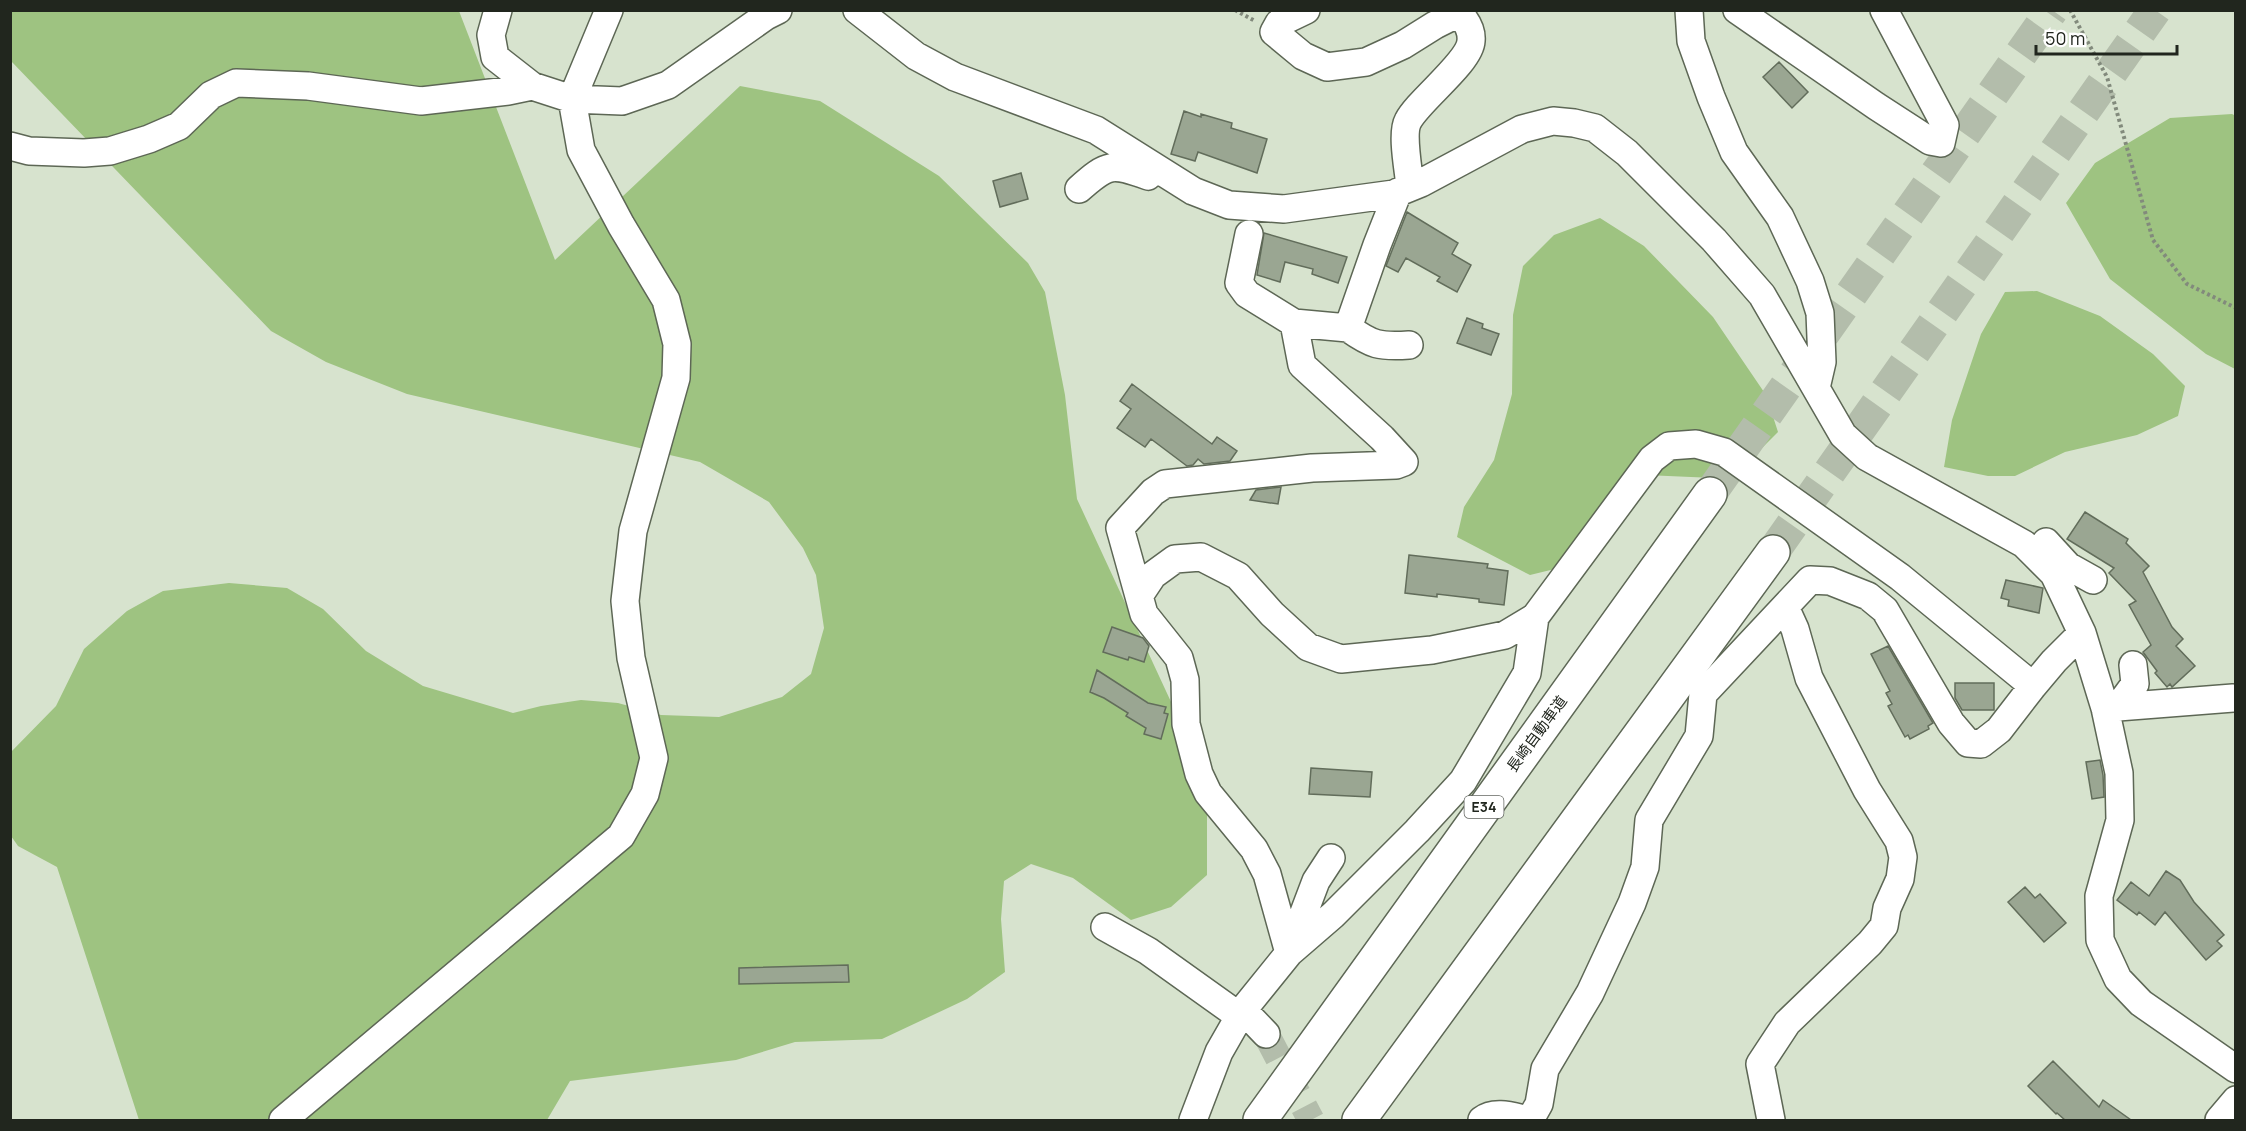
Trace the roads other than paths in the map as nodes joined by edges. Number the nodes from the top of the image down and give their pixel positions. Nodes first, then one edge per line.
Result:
1 (498, 10) edge
2 (609, 10) edge
3 (778, 10) edge
4 (857, 10) edge
5 (1306, 10) edge
6 (1689, 10) edge
7 (1737, 10) edge
8 (1884, 10) edge
9 (531, 86) junction
10 (572, 99) junction
11 (10, 146) edge
12 (1156, 168) junction
13 (1079, 189) dead end
14 (1404, 190) junction
15 (1249, 234) dead end
16 (1294, 323) junction
17 (1348, 328) junction
18 (1409, 345) dead end
19 (1816, 388) junction
20 (1710, 494) tunnel mouth
21 (1995, 528) junction
22 (1773, 552) tunnel mouth
23 (2093, 580) dead end
24 (1139, 596) junction
25 (1785, 607) junction
26 (1535, 617) junction
27 (2082, 633) junction
28 (2133, 665) dead end
29 (2033, 686) junction
30 (2232, 698) dead end
31 (2111, 707) junction
32 (1331, 858) dead end
33 (1105, 927) dead end
34 (1289, 953) junction
35 (1241, 1013) junction
36 (1266, 1034) tunnel mouth
37 (2235, 1069) edge
38 (2235, 1100) edge
39 (283, 1120) edge
40 (1193, 1120) edge
41 (1260, 1120) edge
42 (1359, 1120) edge
43 (1482, 1120) edge
44 (1532, 1120) edge
45 (1772, 1120) edge
46 (2219, 1120) edge

1 - 9 street
2 - 10 street
3 - 10 street
4 - 12 street
5 - 14 street
6 - 19 street
7 - 8 street
9 - 10 street
9 - 11 street
10 - 39 street
12 - 13 street
12 - 14 street
14 - 17 street
14 - 19 street
15 - 16 street
16 - 17 street
16 - 24 street
17 - 18 street
19 - 21 street
20 - 41 highway, 長崎自動車道 / E34
21 - 23 street
21 - 27 street
22 - 42 highway
24 - 26 street
24 - 34 street
25 - 29 street
25 - 44 street
25 - 45 street
26 - 29 street
26 - 34 street
27 - 29 street
27 - 31 street
28 - 31 street
30 - 31 street
31 - 37 street
32 - 34 street
33 - 35 street
34 - 35 street
35 - 36 street
35 - 40 street
38 - 46 street
43 - 44 street

